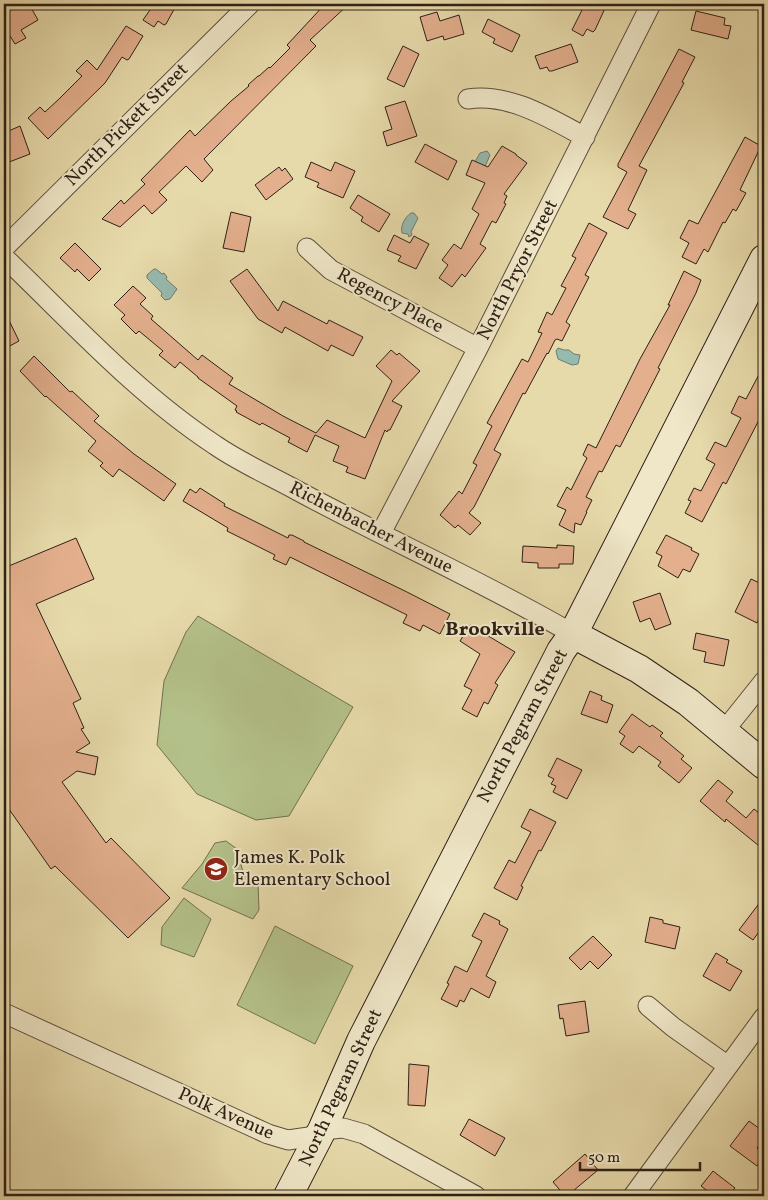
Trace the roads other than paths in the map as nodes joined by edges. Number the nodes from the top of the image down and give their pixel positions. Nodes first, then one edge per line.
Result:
1 (250, 4) edge
2 (651, 4) edge
3 (468, 99) dead end
4 (585, 137) junction
5 (4, 248) edge
6 (306, 248) dead end
7 (4, 257) edge
8 (764, 259) edge
9 (478, 348) junction
10 (382, 533) junction
11 (573, 634) junction
12 (764, 681) edge
13 (724, 731) junction
14 (764, 766) edge
15 (648, 1006) dead end
16 (4, 1013) edge
17 (764, 1017) edge
18 (728, 1066) junction
19 (322, 1130) junction
20 (288, 1196) edge
21 (476, 1196) edge
22 (633, 1196) edge

1 - 5 street, North Pickett Street
2 - 4 street, North Pryor Street
3 - 4 street
4 - 9 street, North Pryor Street
6 - 9 street, Regency Place
7 - 10 street, Richenbacher Avenue
8 - 11 street, North Pegram Street
9 - 10 street, North Pryor Street
10 - 11 street, Richenbacher Avenue
11 - 13 street, Richenbacher Avenue
11 - 19 street, North Pegram Street
12 - 13 street
13 - 14 street, Richenbacher Avenue
15 - 18 street
16 - 19 street, Polk Avenue
17 - 18 street
18 - 22 street
19 - 20 street, North Pegram Street
19 - 21 street, Polk Avenue

